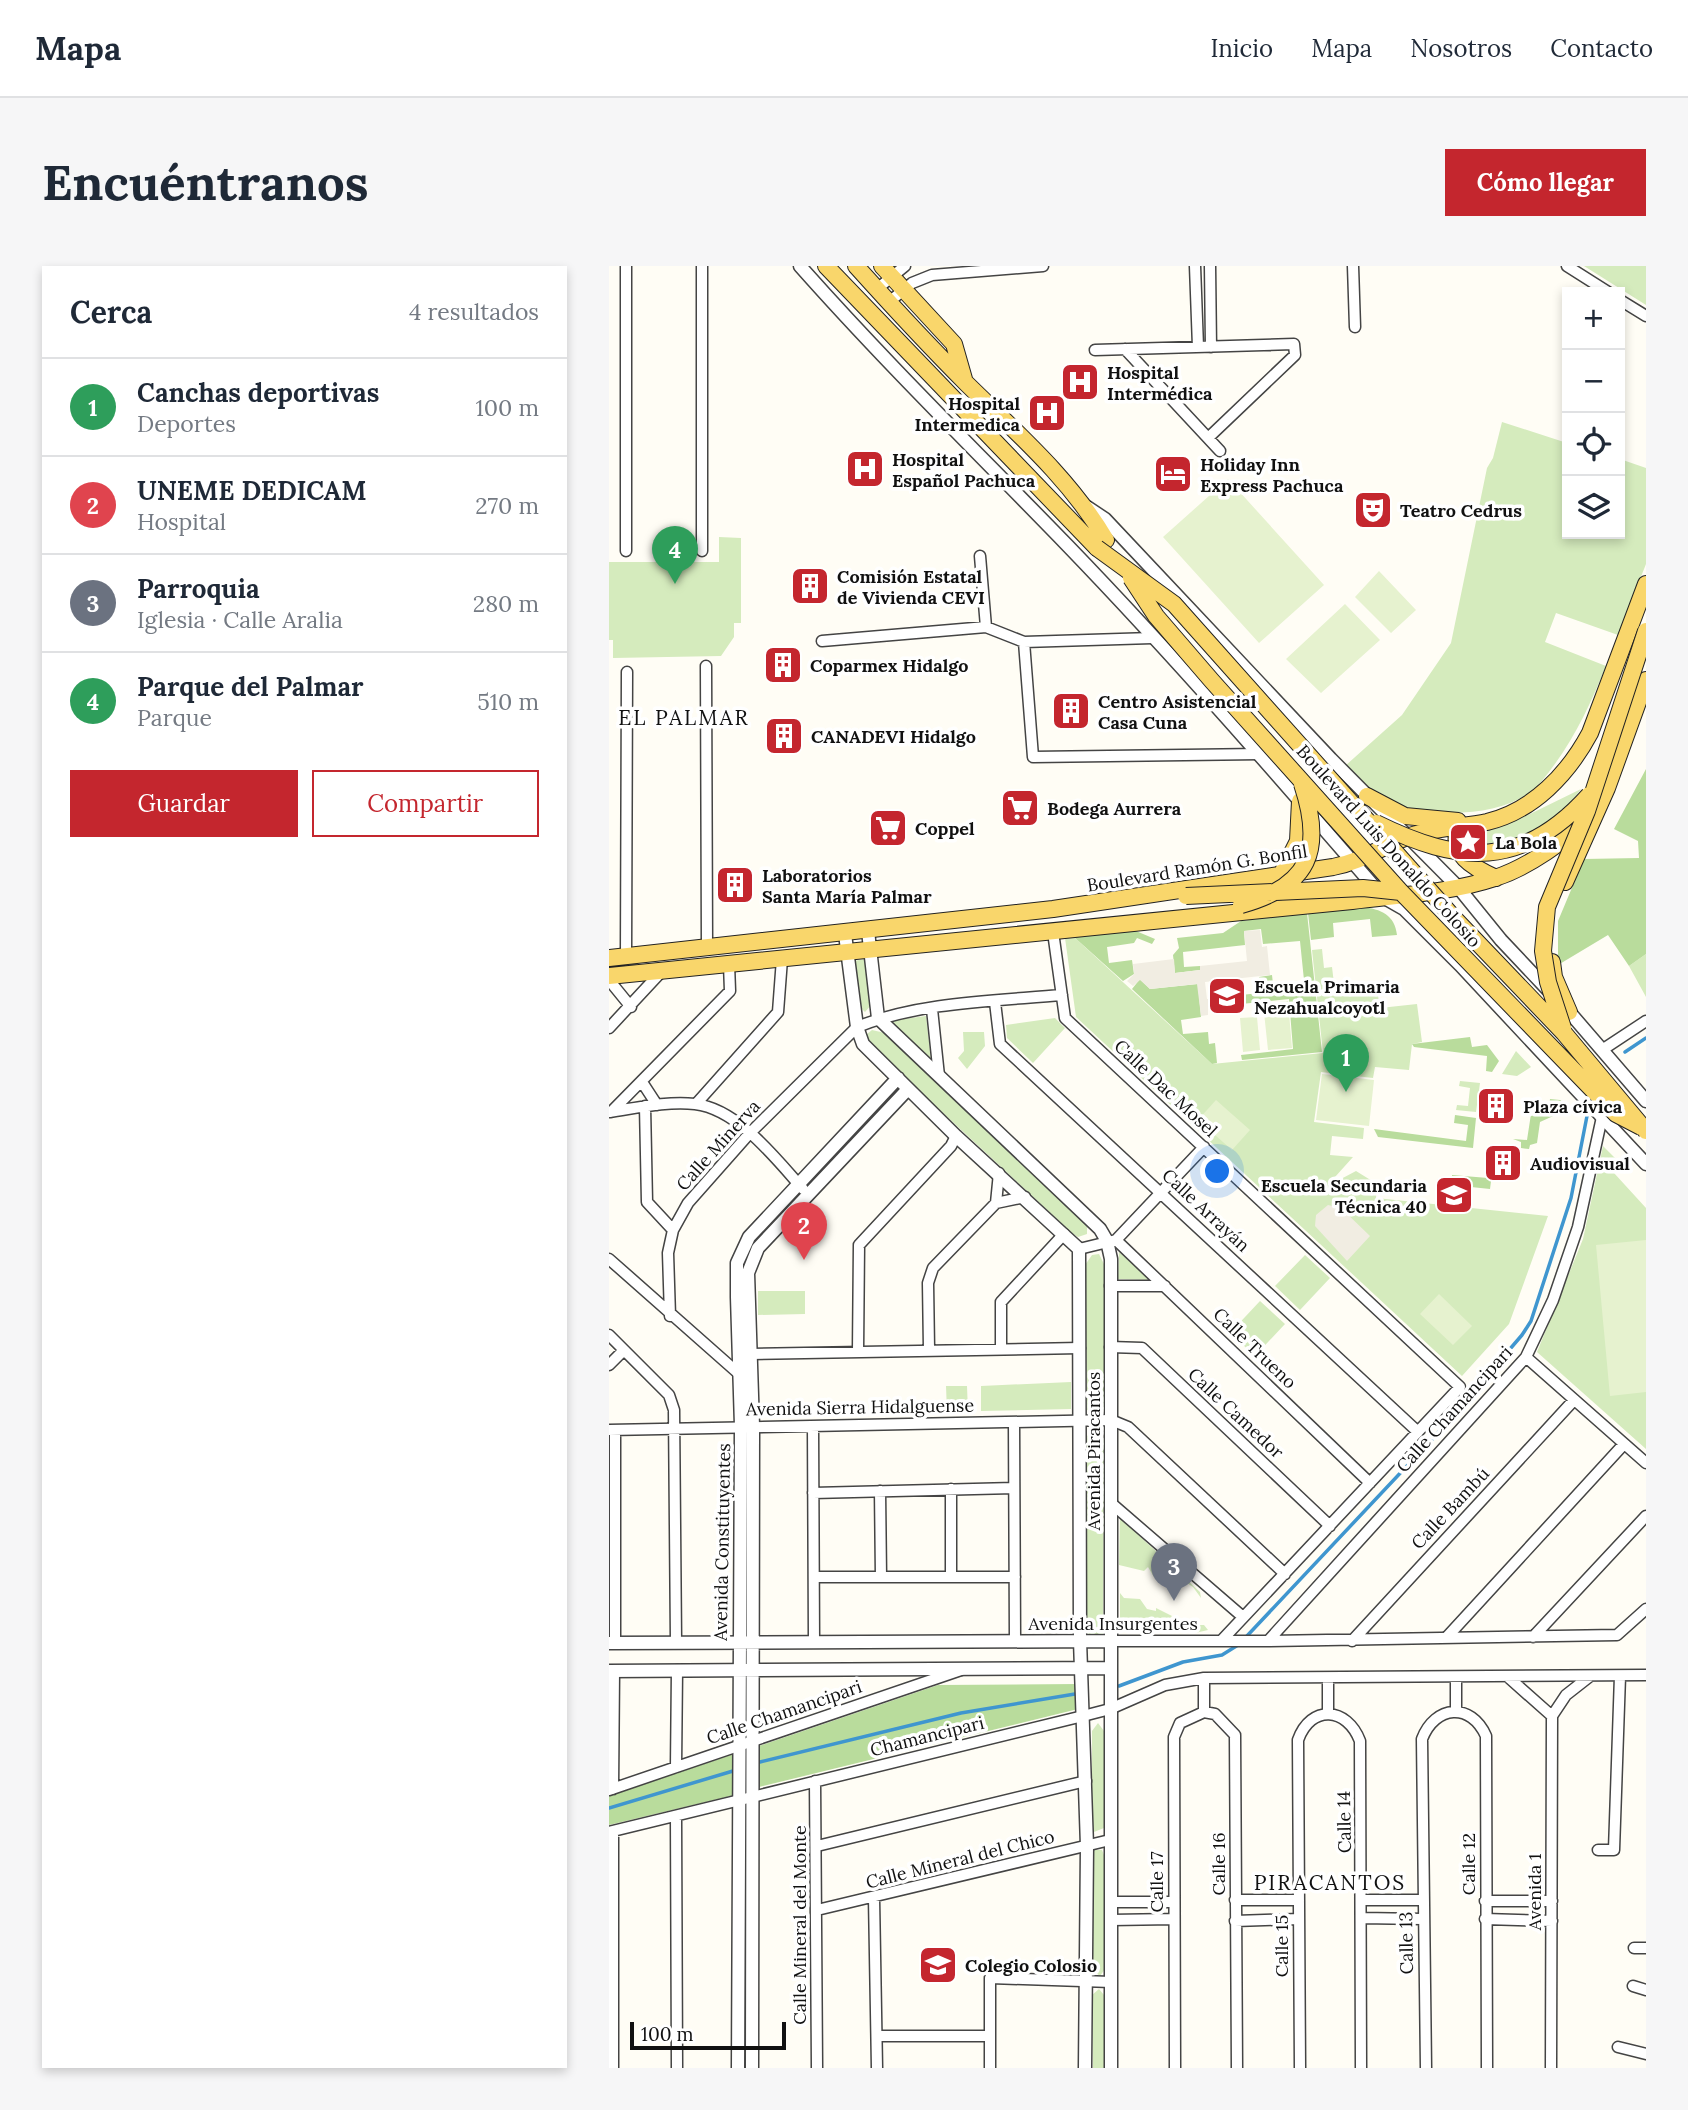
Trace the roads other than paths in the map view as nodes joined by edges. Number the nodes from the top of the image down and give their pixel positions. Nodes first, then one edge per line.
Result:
1 (626, 266) edge
2 (702, 266) edge
3 (800, 266) edge
4 (826, 266) edge
5 (856, 266) edge
6 (1043, 266) edge
7 (1195, 266) edge
8 (1210, 266) edge
9 (1353, 266) edge
10 (1567, 266) edge
11 (893, 269) edge
12 (1600, 287) edge
13 (877, 289) junction
14 (902, 289) junction
15 (1210, 297) junction
16 (1197, 298) junction
17 (889, 302) junction
18 (1625, 303) edge
19 (1646, 316) edge
20 (1355, 327) dead end
21 (1198, 347) junction
22 (1211, 347) junction
23 (1125, 349) junction
24 (1095, 350) dead end
25 (965, 382) junction
26 (1208, 438) junction
27 (1220, 451) dead end
28 (1086, 507) junction
29 (626, 551) dead end
30 (702, 551) dead end
31 (980, 556) dead end
32 (1646, 584) edge
33 (986, 627) junction
34 (1646, 631) edge
35 (1152, 638) junction
36 (822, 641) dead end
37 (1024, 642) junction
38 (706, 666) dead end
39 (1646, 670) edge
40 (627, 672) dead end
41 (1646, 680) edge
42 (1260, 754) junction
43 (1299, 775) junction
44 (1367, 796) junction
45 (1300, 801) junction
46 (1509, 815) junction
47 (1595, 815) junction
48 (1371, 821) junction
49 (1460, 826) junction
50 (1326, 829) junction
51 (1410, 835) junction
52 (1353, 863) junction
53 (1333, 867) junction
54 (1282, 873) junction
55 (1496, 878) junction
56 (1458, 887) junction
57 (1401, 892) junction
58 (1136, 897) junction
59 (1383, 897) junction
60 (1352, 901) junction
61 (868, 931) junction
62 (1053, 932) junction
63 (845, 934) junction
64 (1501, 940) junction
65 (909, 946) junction
66 (707, 948) junction
67 (870, 950) junction
68 (846, 953) junction
69 (626, 956) junction
70 (609, 958) edge
71 (782, 959) junction
72 (729, 964) junction
73 (1460, 965) junction
74 (662, 971) junction
75 (609, 978) edge
76 (1062, 995) junction
77 (995, 1002) junction
78 (631, 1007) junction
79 (932, 1009) junction
80 (1569, 1012) junction
81 (878, 1018) junction
82 (1646, 1021) edge
83 (857, 1027) junction
84 (609, 1028) edge
85 (1564, 1033) junction
86 (1602, 1050) junction
87 (1621, 1073) junction
88 (939, 1076) junction
89 (898, 1079) junction
90 (642, 1082) junction
91 (908, 1089) junction
92 (1646, 1091) edge
93 (1646, 1101) edge
94 (696, 1104) junction
95 (657, 1105) junction
96 (645, 1106) junction
97 (610, 1112) edge
98 (1602, 1117) junction
99 (1646, 1130) edge
100 (749, 1134) junction
101 (956, 1136) junction
102 (1204, 1147) junction
103 (1646, 1164) edge
104 (999, 1173) junction
105 (798, 1184) junction
106 (1162, 1193) junction
107 (807, 1194) junction
108 (1025, 1197) junction
109 (996, 1203) junction
110 (673, 1230) junction
111 (1064, 1234) junction
112 (1111, 1240) junction
113 (1079, 1250) junction
114 (609, 1259) edge
115 (1110, 1286) junction
116 (1165, 1286) junction
117 (670, 1316) junction
118 (609, 1335) edge
119 (1110, 1347) junction
120 (1002, 1348) junction
121 (1080, 1348) junction
122 (929, 1349) junction
123 (624, 1350) junction
124 (858, 1351) junction
125 (751, 1354) junction
126 (1526, 1357) junction
127 (609, 1365) edge
128 (745, 1374) junction
129 (1460, 1387) joint
130 (1574, 1400) junction
131 (1111, 1420) junction
132 (1014, 1422) junction
133 (1079, 1422) junction
134 (747, 1426) junction
135 (813, 1426) junction
136 (675, 1428) junction
137 (612, 1430) edge
138 (1417, 1432) junction
139 (1624, 1444) junction
140 (1646, 1463) edge
141 (1370, 1483) junction
142 (1014, 1488) junction
143 (951, 1489) junction
144 (880, 1491) junction
145 (813, 1493) junction
146 (1111, 1503) junction
147 (1646, 1516) edge
148 (1330, 1526) junction
149 (1285, 1574) junction
150 (814, 1577) junction
151 (881, 1577) junction
152 (951, 1577) junction
153 (1015, 1577) junction
154 (1646, 1609) edge
155 (1244, 1617) junction
156 (1533, 1637) junction
157 (1446, 1638) junction
158 (1015, 1640) junction
159 (1080, 1640) junction
160 (1110, 1640) junction
161 (1226, 1640) junction
162 (814, 1641) junction
163 (1263, 1641) junction
164 (1352, 1641) junction
165 (738, 1642) junction
166 (752, 1642) junction
167 (612, 1643) edge
168 (676, 1643) junction
169 (970, 1667) junction
170 (737, 1668) junction
171 (751, 1668) junction
172 (1081, 1668) junction
173 (1110, 1668) junction
174 (677, 1670) junction
175 (611, 1671) edge
176 (1646, 1675) edge
177 (1590, 1676) junction
178 (1620, 1676) junction
179 (1456, 1677) junction
180 (1508, 1677) junction
181 (1204, 1678) junction
182 (1328, 1678) junction
183 (1110, 1709) junction
184 (1204, 1712) junction
185 (1456, 1712) junction
186 (1328, 1714) junction
187 (1083, 1716) junction
188 (1552, 1716) junction
189 (751, 1742) junction
190 (738, 1747) junction
191 (677, 1767) junction
192 (815, 1781) junction
193 (1086, 1781) junction
194 (611, 1789) edge
195 (745, 1799) junction
196 (676, 1816) junction
197 (611, 1831) edge
198 (1110, 1840) junction
199 (817, 1846) junction
200 (1087, 1846) junction
201 (1598, 1850) dead end
202 (874, 1898) junction
203 (1299, 1899) junction
204 (1235, 1900) junction
205 (1362, 1900) junction
206 (1423, 1900) junction
207 (1485, 1901) junction
208 (1552, 1901) junction
209 (1111, 1902) junction
210 (1173, 1902) junction
211 (817, 1910) junction
212 (1173, 1919) junction
213 (1299, 1919) junction
214 (1362, 1919) junction
215 (1422, 1919) junction
216 (1111, 1920) junction
217 (1485, 1920) junction
218 (1235, 1921) junction
219 (1552, 1921) junction
220 (611, 1922) edge
221 (1634, 1948) dead end
222 (1646, 1948) edge
223 (738, 1968) junction
224 (752, 1968) junction
225 (1086, 1981) junction
226 (1111, 1982) junction
227 (1633, 1986) dead end
228 (1646, 1990) edge
229 (611, 2015) edge
230 (877, 2036) junction
231 (990, 2036) junction
232 (1618, 2047) dead end
233 (1646, 2054) edge
234 (613, 2068) edge
235 (677, 2068) edge
236 (738, 2068) edge
237 (752, 2068) edge
238 (817, 2068) edge
239 (877, 2068) edge
240 (990, 2068) edge
241 (1086, 2068) edge
242 (1111, 2068) edge
243 (1175, 2068) edge
244 (1237, 2068) edge
245 (1300, 2068) edge
246 (1361, 2068) edge
247 (1426, 2068) edge
248 (1487, 2068) edge
249 (1551, 2068) edge

1 - 29 street
2 - 30 street
3 - 35 street
4 - 48 main road, Boulevard Luis Donaldo Colosio, bridge
5 - 13 main road, Boulevard Luis Donaldo Colosio
6 - 14 street
7 - 16 street
8 - 15 street
9 - 20 street
10 - 12 street
11 - 13 street
11 - 14 main road
13 - 17 main road, Boulevard Luis Donaldo Colosio
14 - 17 street
14 - 25 main road
15 - 16 street
15 - 22 street
16 - 21 street
17 - 25 main road, Boulevard Luis Donaldo Colosio
18 - 19 street
21 - 22 street
21 - 23 street
22 - 26 street
23 - 24 street
23 - 26 street
25 - 28 main road, Boulevard Luis Donaldo Colosio
26 - 27 street
28 - 43 main road, Boulevard Luis Donaldo Colosio, bridge
28 - 44 street
31 - 33 street
32 - 46 main road, Boulevard Ramón G. Bonfil
33 - 36 street
33 - 37 street
34 - 85 main road, bridge
35 - 37 street
35 - 42 street
37 - 42 street
38 - 66 street
39 - 48 main road, bridge
40 - 69 street
41 - 47 main road
42 - 45 street
43 - 57 main road, Boulevard Luis Donaldo Colosio, bridge
43 - 65 main road, bridge
44 - 46 main road
44 - 50 street
44 - 51 street
45 - 50 street
45 - 54 main road
46 - 49 main road, Boulevard Ramón G. Bonfil
47 - 55 main road
47 - 80 main road
48 - 85 main road, Boulevard Luis Donaldo Colosio, bridge
49 - 51 main road, Boulevard Ramón G. Bonfil
49 - 55 main road
50 - 52 street
51 - 52 main road, Boulevard Ramón G. Bonfil
51 - 56 street
52 - 53 main road, Boulevard Ramón G. Bonfil
52 - 59 street
53 - 54 main road, Boulevard Ramón G. Bonfil
53 - 60 main road
54 - 58 main road, Boulevard Ramón G. Bonfil
55 - 56 main road
56 - 59 main road
56 - 64 street
57 - 58 main road, bridge
57 - 99 main road, Boulevard Luis Donaldo Colosio, bridge
58 - 61 main road, Boulevard Ramón G. Bonfil
59 - 60 main road
59 - 73 street
60 - 62 main road
61 - 63 main road, Boulevard Ramón G. Bonfil
61 - 67 street
62 - 65 main road
62 - 76 street, Calle Dac Mosel
63 - 66 main road, Boulevard Ramón G. Bonfil
63 - 68 street
64 - 73 street
64 - 80 street
65 - 67 main road
66 - 69 main road, Boulevard Ramón G. Bonfil
67 - 68 main road
67 - 81 street
68 - 71 main road
68 - 83 street
69 - 70 main road, Boulevard Ramón G. Bonfil
71 - 72 main road
71 - 94 street
72 - 74 main road
72 - 90 street
73 - 98 street
74 - 75 main road
74 - 78 street
75 - 78 street
76 - 77 street
76 - 102 street, Calle Dac Mosel
77 - 79 street
77 - 106 street, Calle Arrayán
78 - 84 street
79 - 81 street
79 - 88 street
80 - 86 street
81 - 83 street
81 - 88 street
82 - 86 street
83 - 89 street
83 - 100 street, Calle Minerva
85 - 99 main road, Boulevard Luis Donaldo Colosio, bridge
86 - 87 street
87 - 92 street
87 - 93 street
88 - 112 street
89 - 91 street
89 - 105 street, Avenida Constituyentes
90 - 95 street
90 - 97 street
91 - 101 street
91 - 107 street, Avenida Constituyentes
94 - 95 street
94 - 100 street
95 - 96 street
96 - 97 street
96 - 110 street
98 - 103 street
98 - 126 street, Calle Chamancipari
100 - 105 street
100 - 110 street, Calle Minerva
101 - 104 street
101 - 124 street
102 - 106 street
102 - 129 street, Calle Dac Mosel
104 - 108 street
104 - 109 street
105 - 107 street
105 - 128 street, Avenida Constituyentes
106 - 112 street
106 - 138 street, Calle Arrayán
107 - 125 street, Avenida Constituyentes
108 - 109 street
108 - 111 street
109 - 122 street
110 - 117 street, Calle Minerva
111 - 113 street
111 - 120 street
112 - 113 street
112 - 115 street, Avenida Piracantos
112 - 116 street, Calle Trueno
113 - 121 street, Avenida Piracantos
114 - 117 street
115 - 116 street
115 - 119 street, Avenida Piracantos
116 - 141 street, Calle Trueno
117 - 128 street
118 - 123 street
119 - 131 street, Avenida Piracantos
119 - 148 street, Calle Camedor
120 - 121 street
120 - 122 street
121 - 133 street, Avenida Piracantos
122 - 124 street
123 - 127 street
123 - 136 street
124 - 125 street
125 - 128 street, Avenida Constituyentes
126 - 130 street
126 - 163 street, Calle Chamancipari
128 - 134 street, Avenida Constituyentes
129 - 138 street, Calle Chamancipari
130 - 139 street
130 - 164 street, Calle Bambú
131 - 133 street, Avenida Sierra Hidalguense
131 - 146 street, Avenida Piracantos
131 - 149 street
132 - 133 street, Avenida Sierra Hidalguense
132 - 135 street, Avenida Sierra Hidalguense
132 - 142 street
133 - 159 street, Avenida Piracantos
134 - 135 street, Avenida Sierra Hidalguense
134 - 136 street, Avenida Sierra Hidalguense
134 - 165 street, Avenida Constituyentes
134 - 166 street, Avenida Constituyentes
135 - 145 street
136 - 137 street, Avenida Sierra Hidalguense
136 - 168 street
137 - 167 street
138 - 141 street, Calle Chamancipari
139 - 140 street
139 - 157 street
141 - 148 street, Calle Chamancipari
142 - 143 street
142 - 153 street
143 - 144 street
143 - 152 street
144 - 145 street
144 - 151 street
145 - 150 street
146 - 155 street
146 - 160 street, Avenida Piracantos
147 - 156 street
148 - 149 street, Calle Chamancipari
149 - 155 street, Calle Chamancipari
150 - 151 street
150 - 162 street
151 - 152 street
152 - 153 street
153 - 158 street
154 - 156 street, Avenida Insurgentes
155 - 161 street, Calle Chamancipari
156 - 157 street, Avenida Insurgentes
157 - 164 street, Avenida Insurgentes
158 - 159 street, Avenida Insurgentes
158 - 162 street, Avenida Insurgentes
159 - 160 street, Avenida Insurgentes
159 - 172 street, Avenida Piracantos
160 - 161 street, Avenida Insurgentes
160 - 173 street, Avenida Piracantos
161 - 163 street, Avenida Insurgentes
162 - 166 street, Avenida Insurgentes
163 - 164 street, Avenida Insurgentes
165 - 166 street, Avenida Insurgentes
165 - 168 street, Avenida Insurgentes
165 - 170 street, Avenida Constituyentes
166 - 171 street, Avenida Constituyentes
167 - 168 street, Avenida Insurgentes
169 - 171 street
169 - 172 street
169 - 189 street, Calle Chamancipari
170 - 171 street
170 - 174 street
170 - 190 street, Avenida Constituyentes
171 - 189 street, Avenida Constituyentes
172 - 173 street
172 - 187 street, Avenida Piracantos
173 - 183 street, Avenida Piracantos
174 - 175 street
174 - 191 street
175 - 194 street
176 - 178 street
177 - 178 street
177 - 180 street
177 - 188 street
178 - 201 street
179 - 180 street
179 - 182 street
179 - 185 street
180 - 188 street
181 - 182 street
181 - 183 street
181 - 184 street
182 - 186 street
183 - 187 street, Chamancipari
183 - 198 street, Avenida Piracantos
184 - 204 street, Calle 16
184 - 210 street, Calle 17
185 - 206 street, Calle 13
185 - 207 street, Calle 12
186 - 203 street, Calle 15
186 - 205 street, Calle 14
187 - 192 street, Chamancipari
187 - 193 street, Avenida Piracantos
188 - 208 street, Avenida 1
189 - 190 street, Calle Chamancipari
189 - 195 street, Avenida Constituyentes
190 - 191 street, Calle Chamancipari
190 - 195 street, Avenida Constituyentes
191 - 194 street, Calle Chamancipari
192 - 195 street, Chamancipari
192 - 199 street, Calle Mineral del Monte
193 - 199 street
193 - 200 street, Avenida Piracantos
195 - 196 street, Chamancipari
195 - 223 street, Avenida Constituyentes
195 - 224 street, Avenida Constituyentes
196 - 197 street, Chamancipari
196 - 235 street
197 - 220 street
198 - 200 street, Calle Mineral del Chico
198 - 209 street, Avenida Piracantos
199 - 211 street, Calle Mineral del Monte
200 - 202 street, Calle Mineral del Chico
200 - 225 street, Avenida Piracantos
202 - 211 street, Calle Mineral del Chico
202 - 230 street
203 - 204 street
203 - 213 street, Calle 15
204 - 218 street, Calle 16
205 - 206 street
205 - 214 street, Calle 14
206 - 215 street, Calle 13
207 - 208 street
207 - 217 street, Calle 12
208 - 219 street, Avenida 1
209 - 210 street
209 - 216 street, Avenida Piracantos
210 - 212 street, Calle 17
211 - 238 street, Calle Mineral del Monte
212 - 216 street
212 - 243 street, Calle 17
213 - 218 street
213 - 245 street, Calle 15
214 - 215 street
214 - 246 street, Calle 14
215 - 247 street, Calle 13
216 - 226 street, Avenida Piracantos
217 - 219 street
217 - 248 street, Calle 12
218 - 244 street, Calle 16
219 - 249 street, Avenida 1
220 - 229 street
221 - 222 street
223 - 224 street
223 - 236 street, Avenida Constituyentes
224 - 237 street, Avenida Constituyentes
225 - 226 street
225 - 231 street
225 - 241 street, Avenida Piracantos
226 - 242 street, Avenida Piracantos
227 - 228 street
229 - 234 street
230 - 231 street
230 - 239 street
231 - 240 street
232 - 233 street

